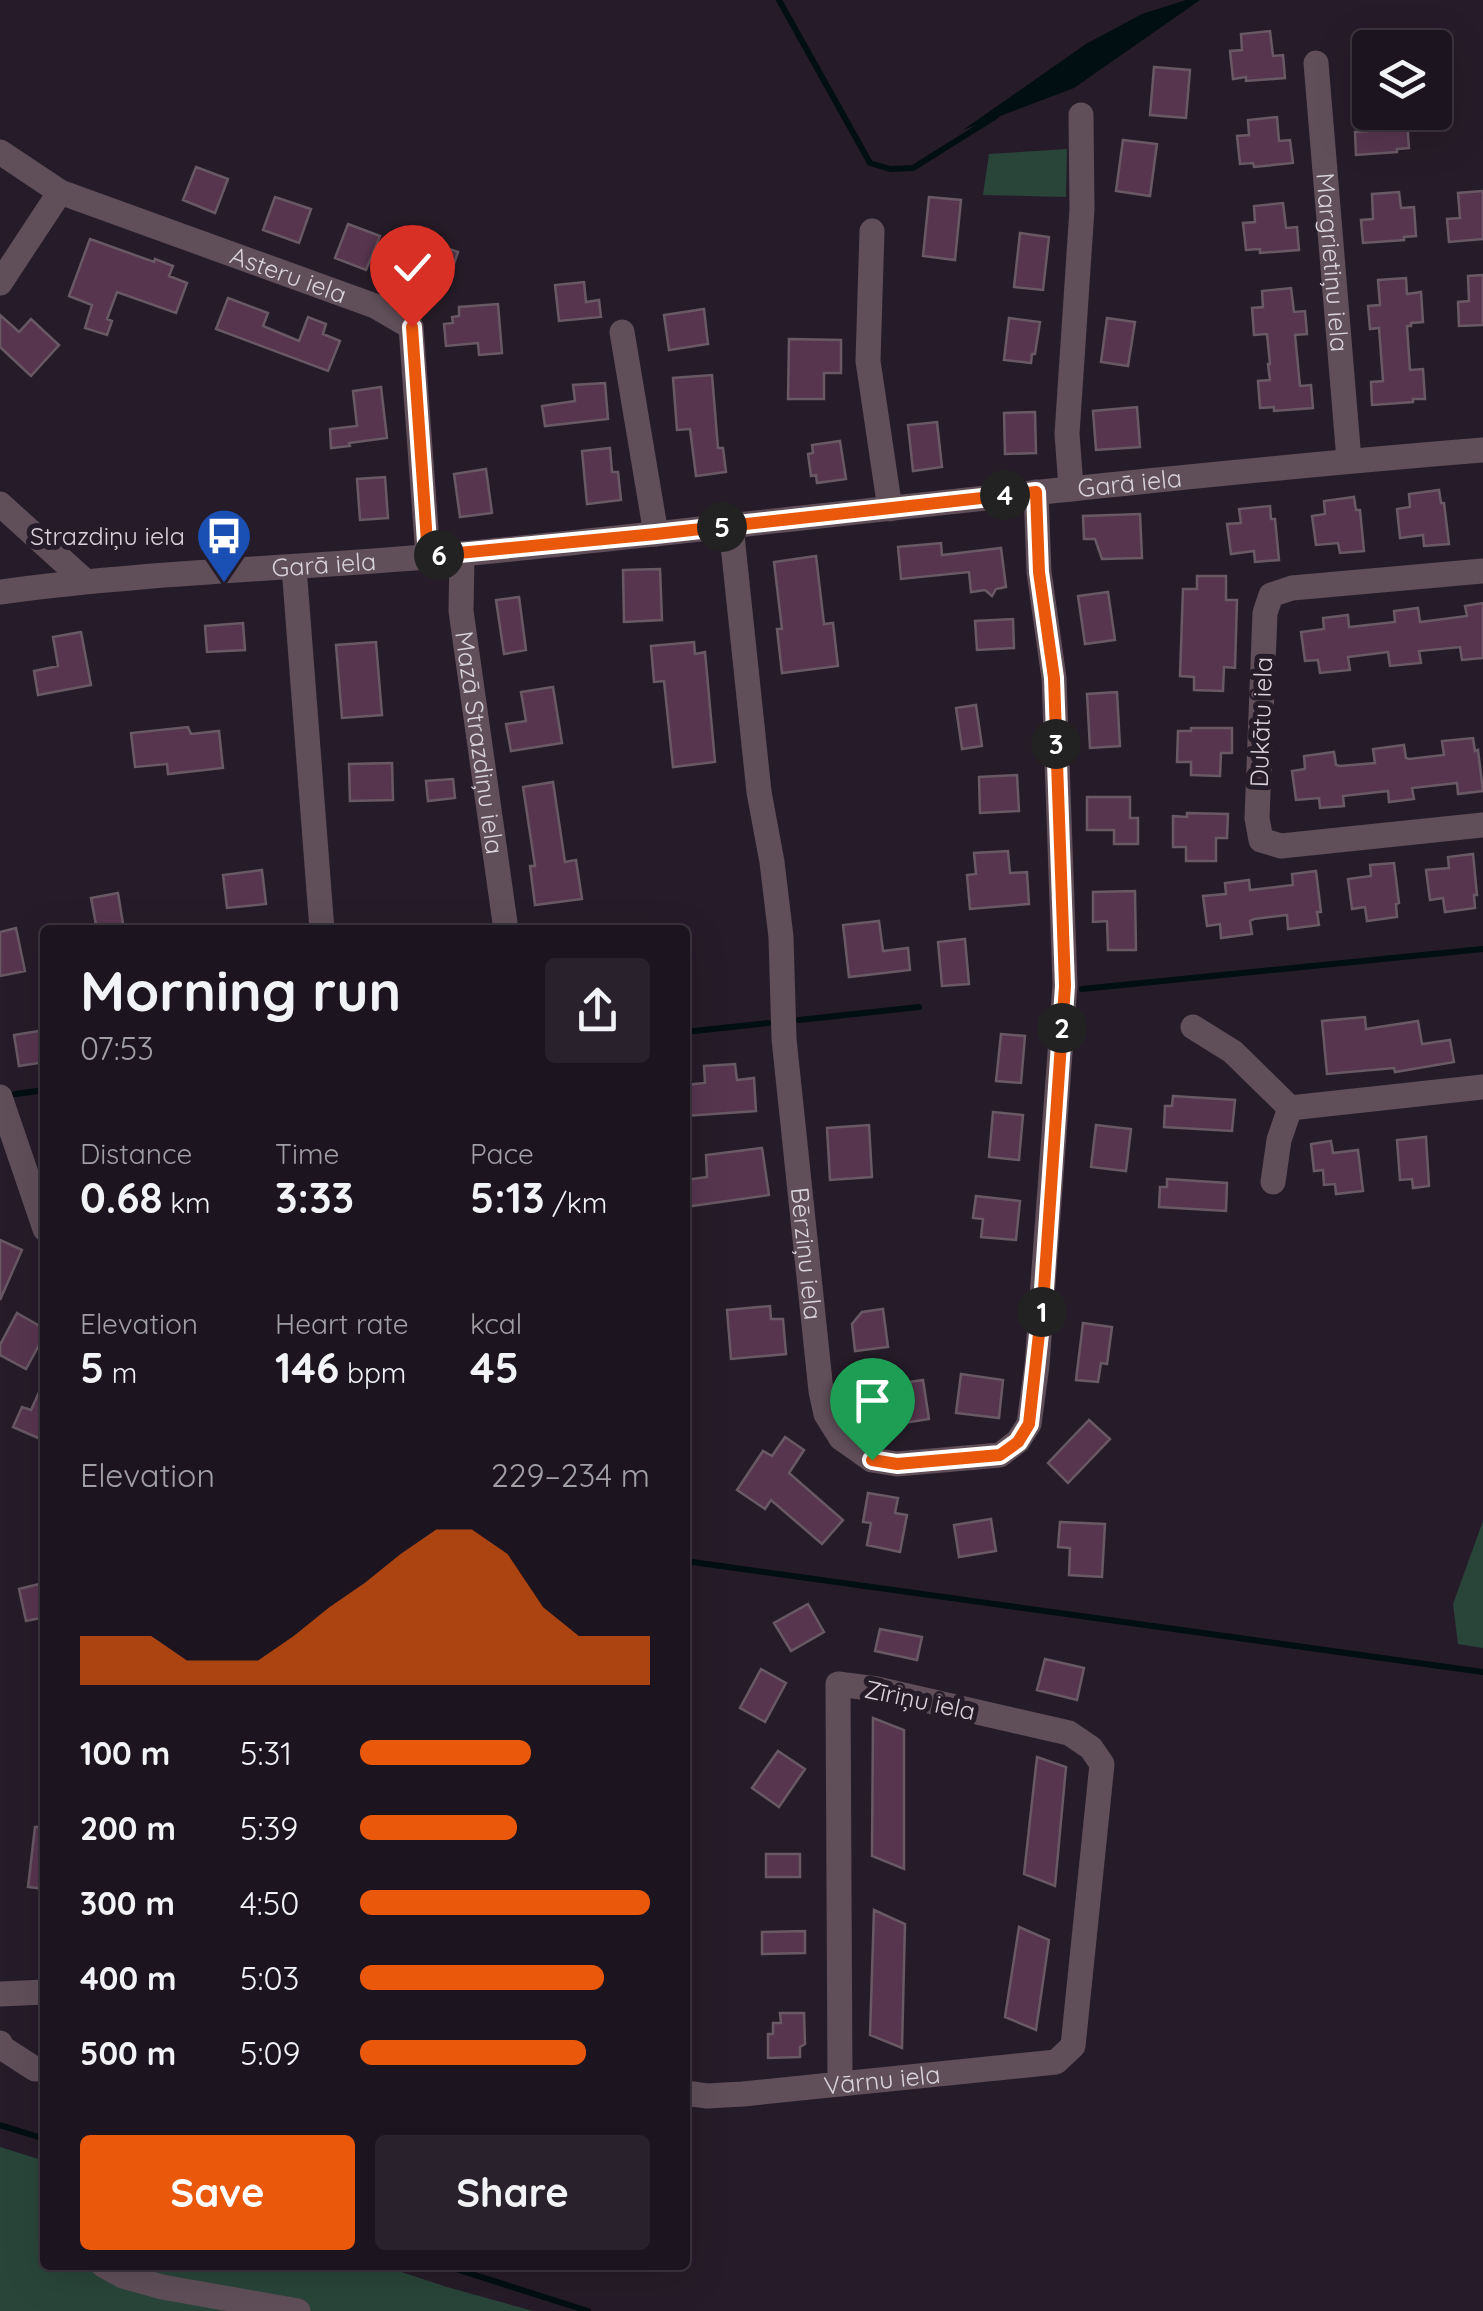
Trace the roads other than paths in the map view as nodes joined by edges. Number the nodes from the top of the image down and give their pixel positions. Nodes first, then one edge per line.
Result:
1 (1316, 63) dead end
2 (1081, 115) dead end
3 (0, 152) edge
4 (60, 192) junction
5 (872, 231) dead end
6 (0, 283) edge
7 (622, 332) dead end
8 (1483, 450) edge
9 (1349, 460) junction
10 (1070, 487) junction
11 (1036, 492) junction
12 (0, 504) edge
13 (890, 509) junction
14 (730, 526) junction
15 (656, 534) junction
16 (462, 554) junction
17 (428, 556) junction
18 (294, 567) junction
19 (1483, 571) edge
20 (85, 581) junction
21 (0, 592) edge
22 (1483, 825) edge
23 (322, 925) edge
24 (505, 925) edge
25 (1192, 1027) dead end
26 (1483, 1087) edge
27 (1290, 1108) junction
28 (3, 1113) edge
29 (1273, 1182) dead end
30 (40, 1215) edge
31 (40, 1992) edge
32 (0, 1994) edge
33 (0, 2043) edge
34 (1073, 2046) joint
35 (40, 2069) edge
36 (840, 2083) junction
37 (690, 2094) edge
38 (113, 2270) edge
39 (298, 2311) edge

1 - 9 street, Margrietiņu iela
2 - 10 street
3 - 4 street, Asteru iela
4 - 6 street
4 - 17 street, Asteru iela
5 - 13 street
7 - 15 street
8 - 9 street, Garā iela
9 - 10 street, Garā iela
10 - 11 street, Garā iela
11 - 13 street, Garā iela
11 - 14 street, Bērziņu iela
12 - 20 street
13 - 14 street, Garā iela
14 - 15 street, Garā iela
15 - 16 street, Garā iela
16 - 17 street, Garā iela
16 - 24 street, Mazā Strazdiņu iela
17 - 18 street, Garā iela
18 - 20 street, Garā iela
18 - 23 street
19 - 22 street, Dukātu iela
20 - 21 street, Garā iela
25 - 27 street
26 - 27 street
27 - 29 street
28 - 30 street
31 - 32 street
33 - 35 street
34 - 36 street, Vārnu iela
34 - 36 street, Zīriņu iela
36 - 37 street, Vārnu iela
38 - 39 street

